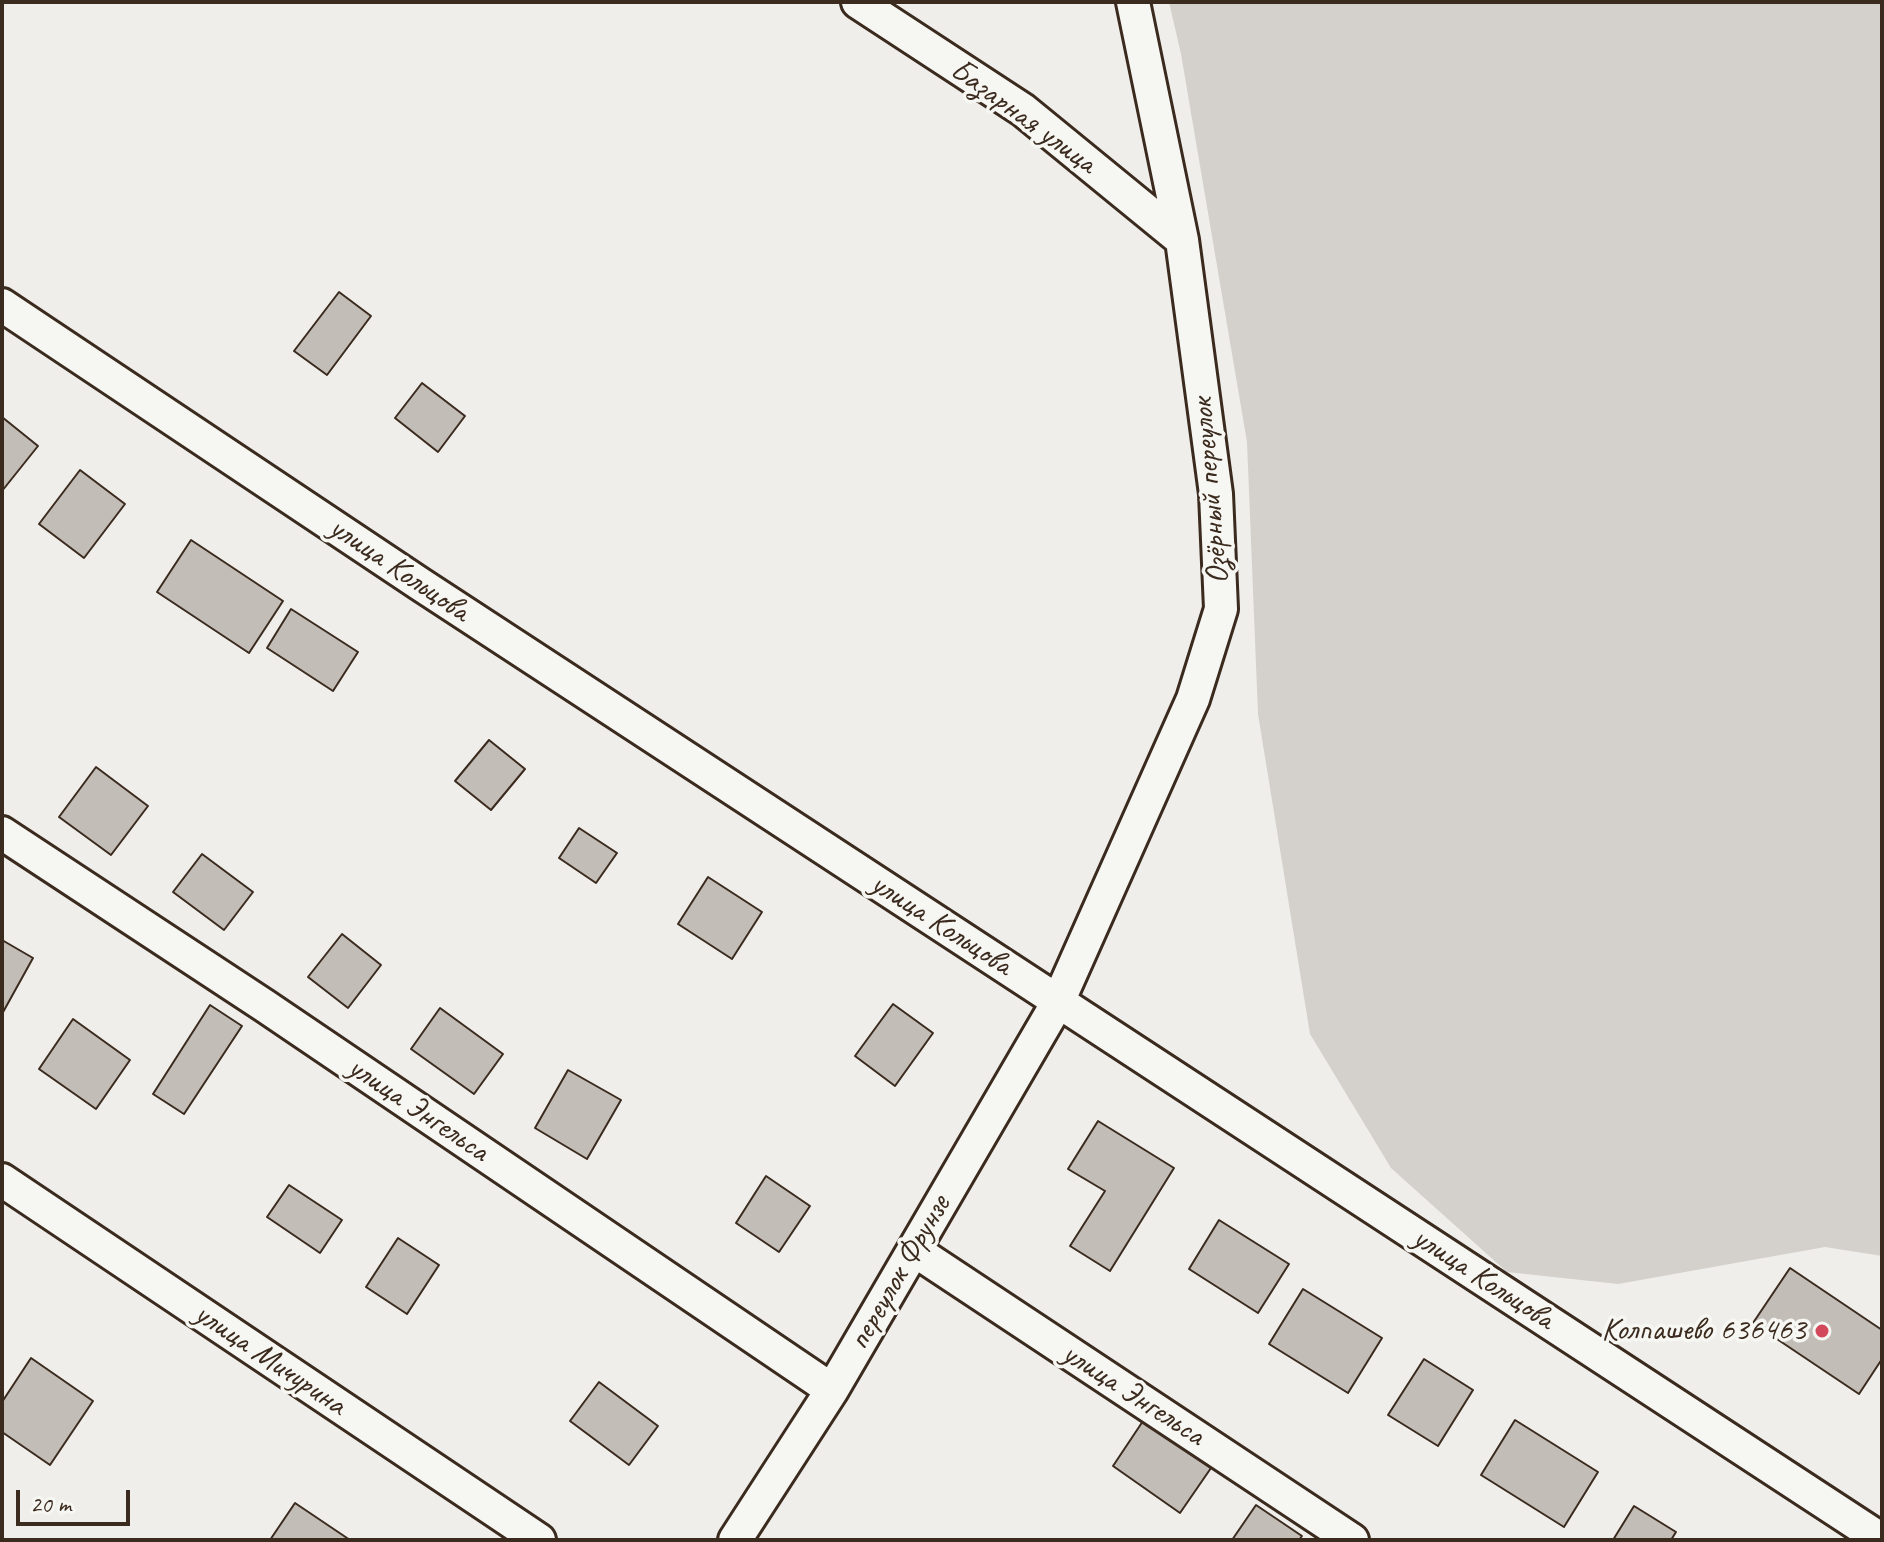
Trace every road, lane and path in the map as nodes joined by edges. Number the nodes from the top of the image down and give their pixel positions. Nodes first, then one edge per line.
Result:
1 (858, 2) edge
2 (1133, 2) edge
3 (1182, 240) junction
4 (2, 305) edge
5 (2, 833) edge
6 (1058, 1002) junction
7 (2, 1180) edge
8 (914, 1250) junction
9 (832, 1390) junction
10 (539, 1540) edge
11 (735, 1540) edge
12 (1352, 1540) edge
13 (1882, 1540) edge

1 - 3 street, Базарная улица
2 - 3 street, Озёрный переулок
3 - 6 street, Озёрный переулок
4 - 6 street, улица Кольцова
5 - 9 street, улица Энгельса
6 - 8 street, переулок Фрунзе
6 - 13 street, улица Кольцова
7 - 10 street, улица Мичурина
8 - 9 street, переулок Фрунзе
8 - 12 street, улица Энгельса
9 - 11 street, переулок Фрунзе

